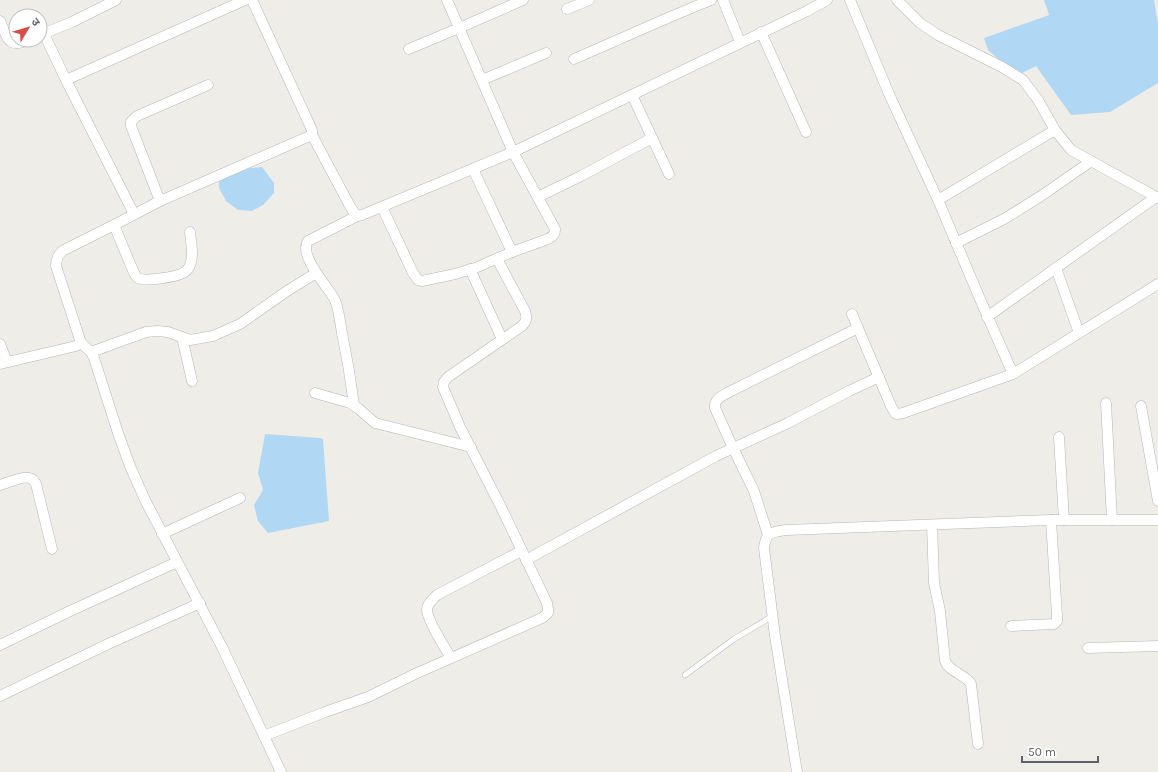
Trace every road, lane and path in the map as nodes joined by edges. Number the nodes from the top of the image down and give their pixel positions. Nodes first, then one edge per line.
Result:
1 (116, 0) edge
2 (245, 0) edge
3 (252, 0) edge
4 (447, 0) edge
5 (523, 0) edge
6 (589, 0) edge
7 (711, 0) edge
8 (723, 0) edge
9 (827, 0) edge
10 (850, 0) edge
11 (897, 0) edge
12 (567, 9) dead end
13 (0, 21) edge
14 (459, 28) junction
15 (48, 32) edge
16 (761, 32) junction
17 (8, 40) edge
18 (740, 42) junction
19 (48, 46) edge
20 (409, 49) dead end
21 (546, 53) dead end
22 (574, 59) dead end
23 (66, 80) junction
24 (482, 80) junction
25 (208, 85) dead end
26 (632, 94) junction
27 (1056, 130) junction
28 (806, 132) dead end
29 (312, 135) junction
30 (652, 138) junction
31 (513, 152) junction
32 (1090, 162) junction
33 (473, 169) junction
34 (669, 174) dead end
35 (538, 197) junction
36 (1157, 197) edge
37 (938, 200) junction
38 (160, 201) junction
39 (382, 207) junction
40 (134, 214) junction
41 (357, 216) junction
42 (114, 225) junction
43 (190, 232) dead end
44 (956, 243) junction
45 (512, 252) junction
46 (497, 259) junction
47 (1056, 268) junction
48 (470, 269) junction
49 (316, 272) junction
50 (1158, 284) edge
51 (852, 314) dead end
52 (987, 316) junction
53 (858, 328) junction
54 (1079, 333) junction
55 (182, 337) junction
56 (502, 339) junction
57 (81, 343) junction
58 (0, 344) edge
59 (91, 352) junction
60 (4, 363) edge
61 (1014, 374) junction
62 (879, 377) junction
63 (192, 381) dead end
64 (315, 393) dead end
65 (1106, 403) dead end
66 (354, 405) junction
67 (1141, 406) dead end
68 (1059, 437) dead end
69 (470, 447) junction
70 (733, 448) junction
71 (0, 486) edge
72 (240, 498) dead end
73 (1158, 501) edge
74 (1052, 520) junction
75 (1064, 520) junction
76 (1112, 520) junction
77 (1158, 520) edge
78 (932, 525) junction
79 (162, 534) junction
80 (768, 535) junction
81 (52, 549) dead end
82 (524, 555) junction
83 (177, 562) junction
84 (200, 603) junction
85 (774, 616) junction
86 (1011, 626) dead end
87 (0, 645) edge
88 (1158, 646) edge
89 (1088, 648) dead end
90 (451, 658) junction
91 (685, 675) dead end
92 (0, 696) edge
93 (264, 736) junction
94 (978, 744) dead end
95 (281, 772) edge
96 (797, 772) edge

1 - 15 street
2 - 23 street
3 - 29 street
4 - 14 street
5 - 14 street
6 - 12 street
7 - 22 street
8 - 18 street
9 - 16 street
10 - 37 street
11 - 27 street
13 - 17 street
14 - 20 street
14 - 24 street
16 - 18 street
16 - 28 street
18 - 26 street
19 - 23 street
21 - 24 street
23 - 40 street
24 - 31 street
25 - 38 street
26 - 30 street
26 - 31 street
27 - 32 street
27 - 37 street
29 - 38 street
29 - 41 street
30 - 34 street
30 - 35 street
31 - 33 street
31 - 35 street
32 - 36 street
32 - 44 street
33 - 39 street
33 - 45 street
35 - 45 street
36 - 47 street
37 - 44 street
38 - 40 street
39 - 41 street
39 - 48 street
40 - 42 street
41 - 49 street
42 - 43 street
42 - 57 street
44 - 52 street
45 - 46 street
46 - 48 street
46 - 56 street
47 - 52 street
47 - 54 street
48 - 56 street
49 - 55 street
49 - 66 street
50 - 54 street
51 - 53 street
52 - 61 street
53 - 62 street
53 - 70 street
54 - 61 street
55 - 59 street
55 - 63 street
56 - 69 street
57 - 59 street
57 - 60 street
58 - 60 street
59 - 79 street
61 - 62 street
62 - 70 street
64 - 66 street
65 - 76 street
66 - 69 street
67 - 73 street
68 - 75 street
69 - 82 street
70 - 80 street
70 - 82 street
71 - 81 street
72 - 79 street
74 - 75 street
74 - 78 street
74 - 86 street
75 - 76 street
76 - 77 street
78 - 80 street
78 - 94 street
79 - 83 street
80 - 85 street
82 - 90 street
82 - 90 street
83 - 84 street
83 - 87 street
84 - 92 street
84 - 93 street
85 - 91 lane
85 - 96 street
88 - 89 street
90 - 93 street
93 - 95 street

